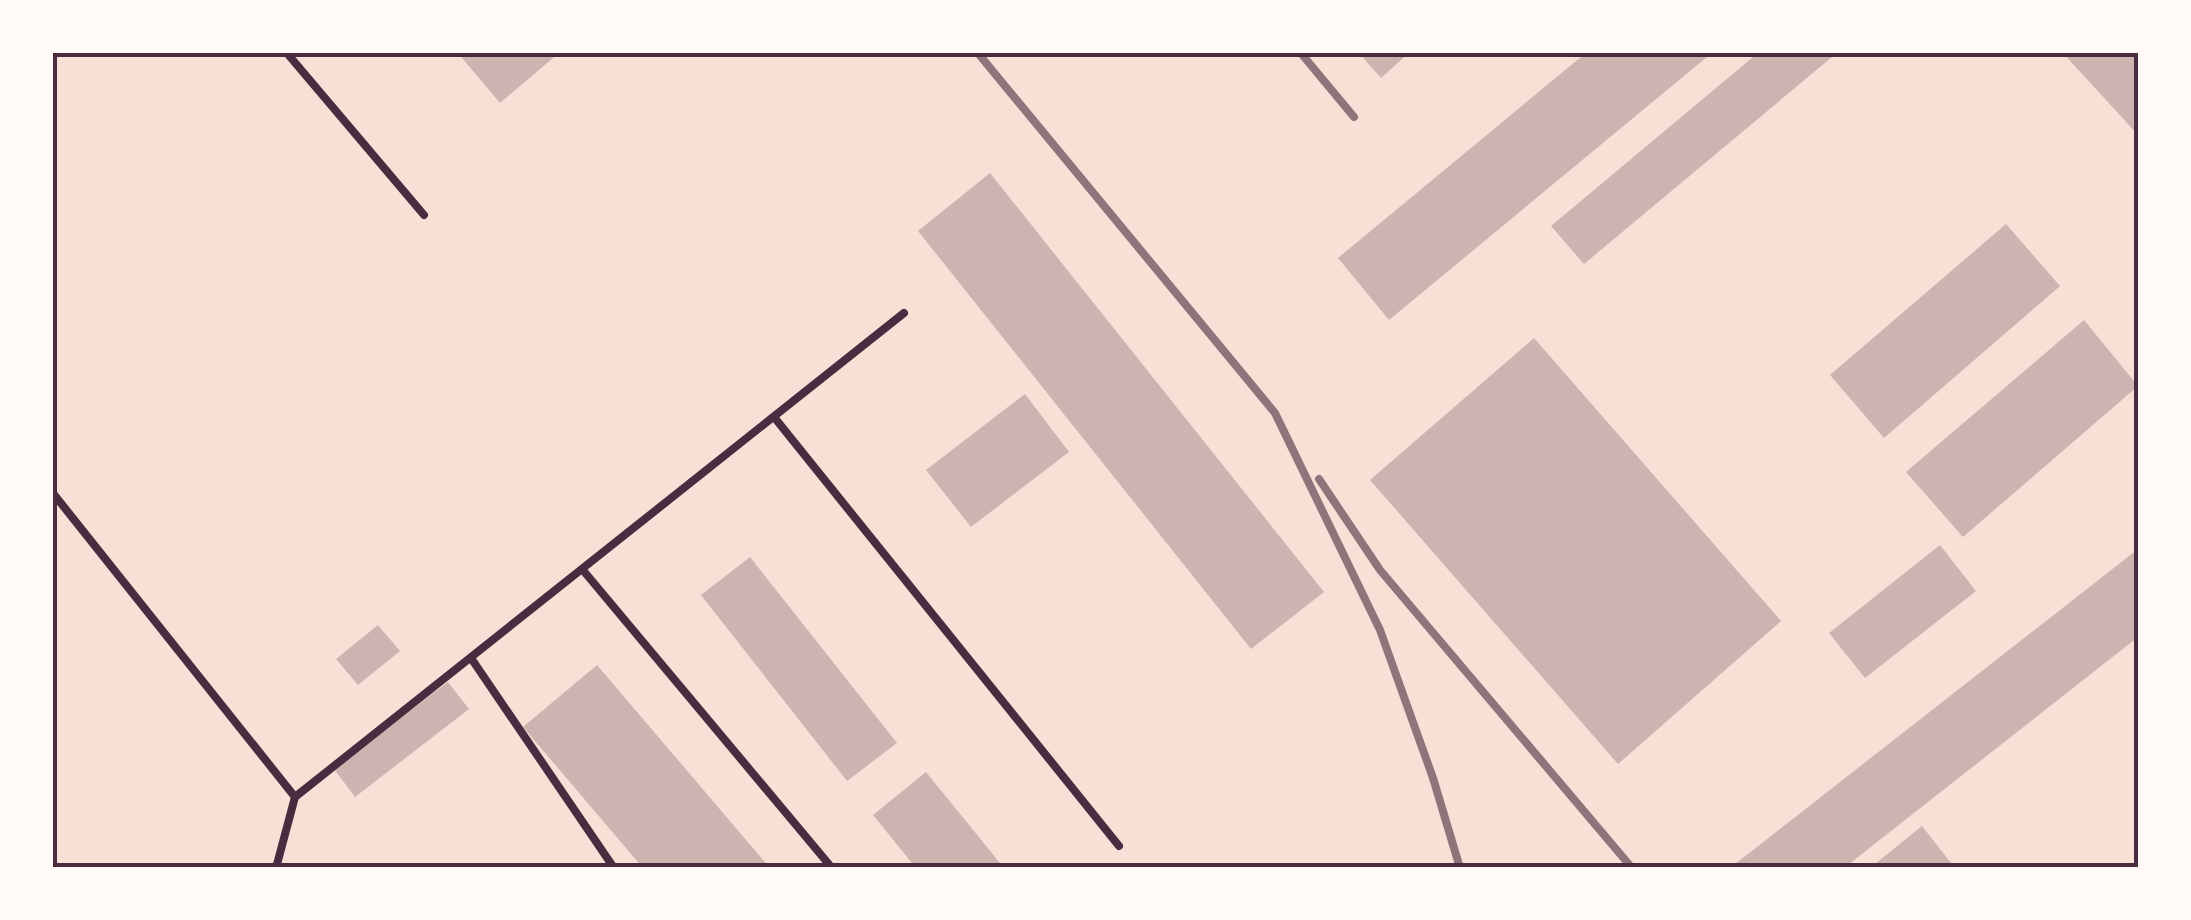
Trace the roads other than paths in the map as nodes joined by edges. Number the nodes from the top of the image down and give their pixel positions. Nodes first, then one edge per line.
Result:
1 (286, 52) edge
2 (424, 214) dead end
3 (904, 313) dead end
4 (774, 417) junction
5 (52, 492) edge
6 (582, 569) junction
7 (471, 658) junction
8 (294, 797) junction
9 (1119, 846) dead end
10 (276, 868) edge
11 (614, 868) edge
12 (832, 868) edge

1 - 2 lane
3 - 4 lane
4 - 6 lane
4 - 9 lane
5 - 8 lane
6 - 7 lane
6 - 12 lane
7 - 8 lane
7 - 11 lane
8 - 10 lane

